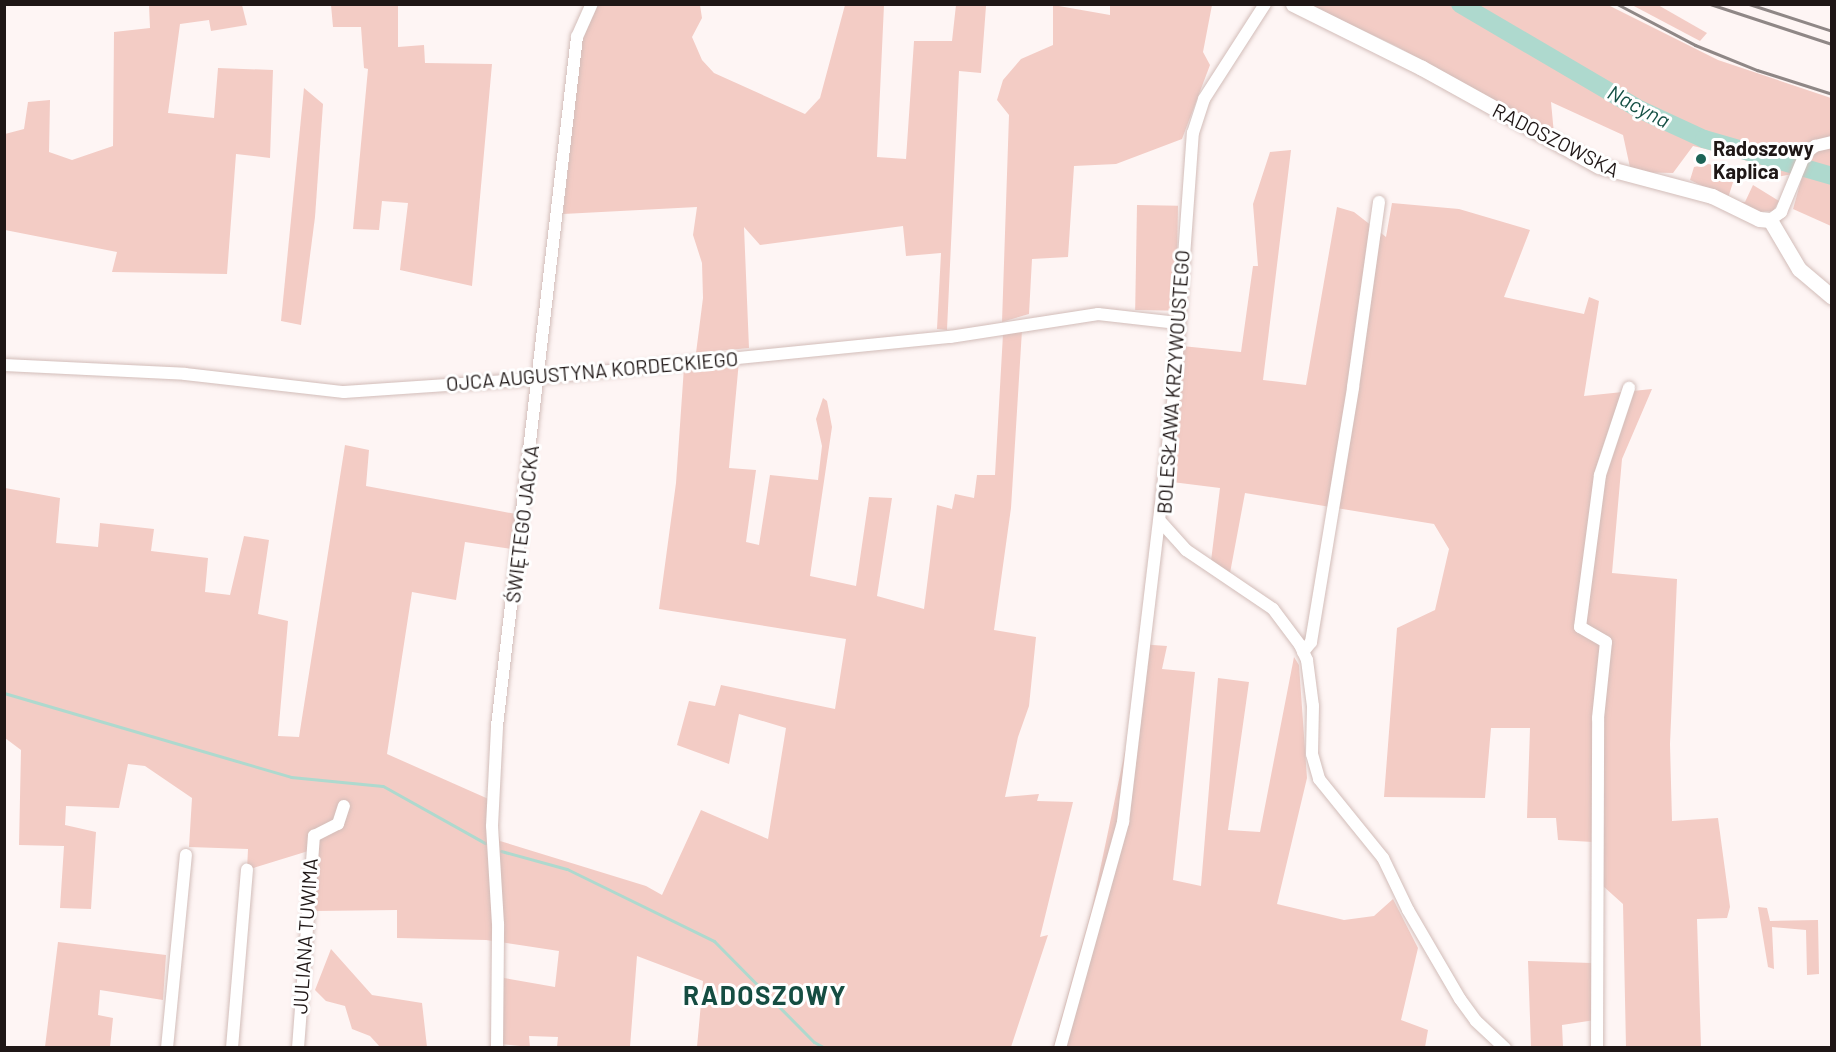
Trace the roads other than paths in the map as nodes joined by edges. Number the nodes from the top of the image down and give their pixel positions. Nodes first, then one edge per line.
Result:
1 (592, 4) edge
2 (1265, 4) edge
3 (1293, 4) edge
4 (1832, 142) edge
5 (1379, 202) dead end
6 (1770, 220) junction
7 (1832, 297) edge
8 (1177, 323) junction
9 (4, 365) edge
10 (540, 376) junction
11 (1629, 388) dead end
12 (1161, 521) junction
13 (1303, 652) junction
14 (344, 806) dead end
15 (186, 855) dead end
16 (247, 870) dead end
17 (167, 1047) edge
18 (232, 1047) edge
19 (298, 1047) edge
20 (497, 1047) edge
21 (1060, 1047) edge
22 (1505, 1047) edge
23 (1597, 1047) edge

1 - 10 street, ŚWIĘTEGO JACKA
2 - 8 street, BOLESŁAWA KRZYWOUSTEGO
3 - 6 street, RADOSZOWSKA
4 - 6 street
5 - 13 street
6 - 7 street
8 - 10 street, OJCA AUGUSTYNA KORDECKIEGO
8 - 12 street, BOLESŁAWA KRZYWOUSTEGO
9 - 10 street, OJCA AUGUSTYNA KORDECKIEGO
10 - 20 street, ŚWIĘTEGO JACKA
11 - 23 street
12 - 13 street, BOLESŁAWA KRZYWOUSTEGO
12 - 21 street
13 - 22 street, BOLESŁAWA KRZYWOUSTEGO
14 - 19 street, JULIANA TUWIMA
15 - 17 street
16 - 18 street

